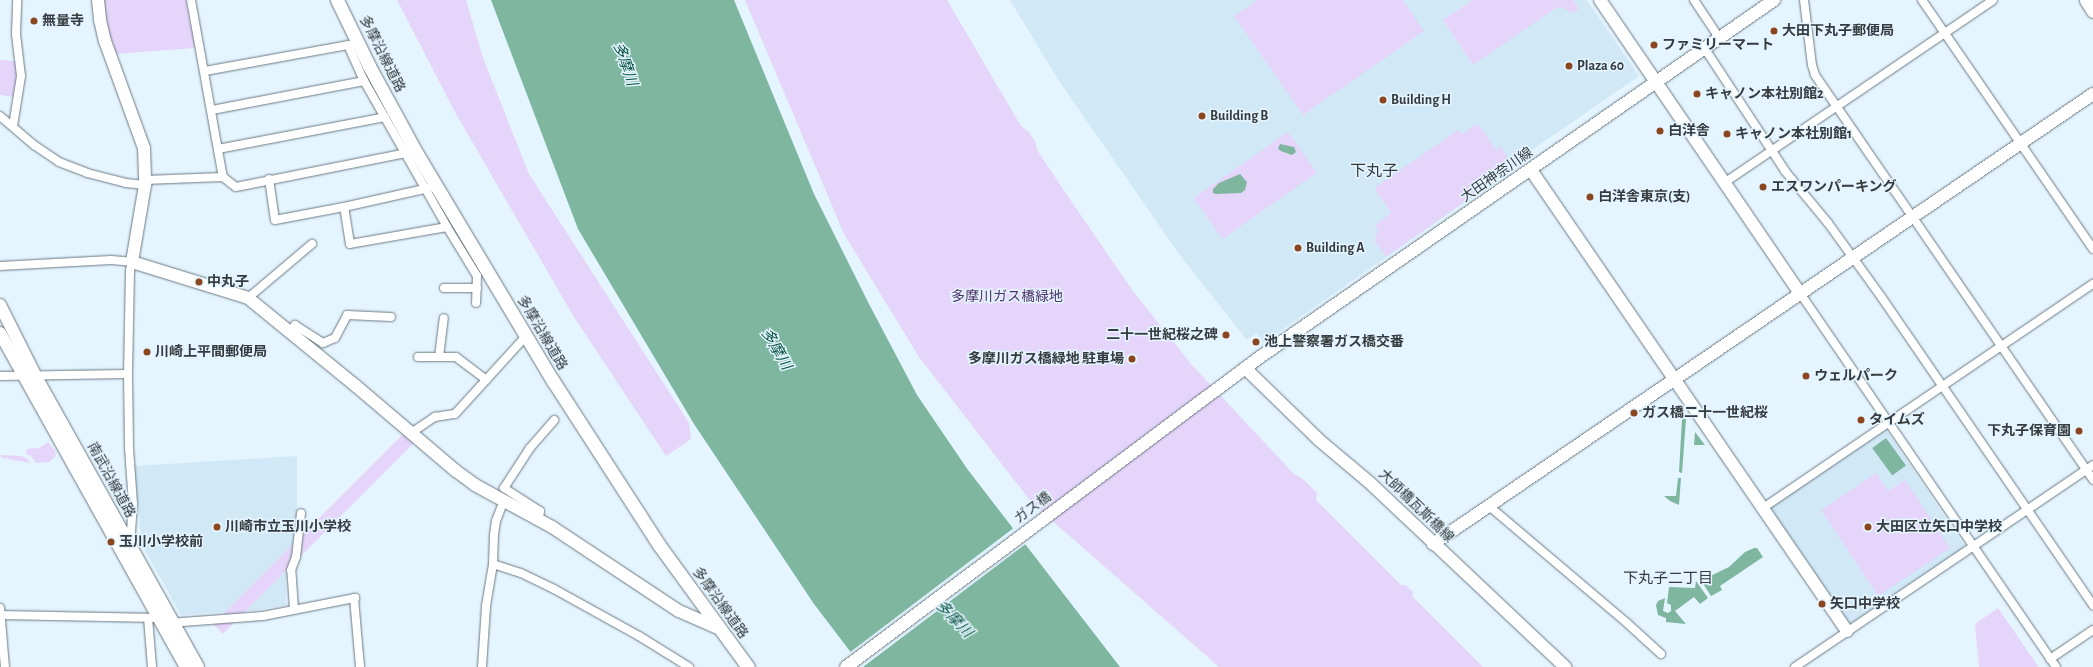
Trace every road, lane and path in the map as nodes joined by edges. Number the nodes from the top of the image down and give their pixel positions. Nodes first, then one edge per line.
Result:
1 (17, 0) edge
2 (98, 0) edge
3 (191, 0) edge
4 (337, 0) edge
5 (1600, 0) edge
6 (1694, 0) edge
7 (1774, 0) edge
8 (1804, 0) edge
9 (1922, 0) edge
10 (1993, 0) edge
11 (2086, 0) edge
12 (2093, 11) edge
13 (1944, 33) junction
14 (1720, 39) junction
15 (1705, 49) junction
16 (205, 71) junction
17 (364, 81) junction
18 (1656, 82) junction
19 (2093, 94) edge
20 (1837, 106) junction
21 (212, 110) junction
22 (0, 116) edge
23 (385, 118) junction
24 (13, 126) junction
25 (2020, 143) junction
26 (218, 149) junction
27 (1772, 150) junction
28 (406, 153) junction
29 (1532, 170) junction
30 (223, 177) junction
31 (269, 180) junction
32 (145, 182) junction
33 (1724, 183) junction
34 (430, 188) junction
35 (344, 207) junction
36 (1912, 216) junction
37 (447, 227) junction
38 (312, 244) dead end
39 (2093, 249) edge
40 (1853, 257) junction
41 (132, 262) junction
42 (0, 266) edge
43 (482, 274) junction
44 (2093, 284) edge
45 (444, 288) dead end
46 (477, 288) junction
47 (1800, 293) junction
48 (248, 298) junction
49 (476, 303) dead end
50 (0, 305) edge
51 (391, 317) dead end
52 (444, 318) dead end
53 (290, 331) junction
54 (0, 333) edge
55 (525, 337) junction
56 (2002, 346) junction
57 (418, 357) dead end
58 (439, 357) junction
59 (1241, 371) junction
60 (128, 374) junction
61 (22, 375) junction
62 (35, 375) junction
63 (0, 376) edge
64 (1674, 378) junction
65 (486, 380) junction
66 (1943, 386) junction
67 (554, 420) dead end
68 (1888, 422) junction
69 (411, 433) junction
70 (2090, 467) edge
71 (2093, 480) edge
72 (504, 500) junction
73 (1489, 506) junction
74 (1763, 508) junction
75 (2026, 509) junction
76 (301, 513) dead end
77 (539, 518) junction
78 (1433, 544) junction
79 (130, 545) junction
80 (1974, 546) junction
81 (493, 564) junction
82 (2093, 605) edge
83 (294, 609) junction
84 (0, 613) edge
85 (160, 621) junction
86 (718, 628) junction
87 (2093, 630) edge
88 (1847, 631) junction
89 (1661, 654) dead end
90 (2050, 659) junction
91 (5, 667) edge
92 (152, 667) edge
93 (186, 667) edge
94 (198, 667) edge
95 (360, 667) edge
96 (482, 667) edge
97 (689, 667) edge
98 (748, 667) edge
99 (846, 667) edge
100 (1565, 667) edge
101 (1795, 667) edge
102 (2056, 667) edge

1 - 24 street
2 - 32 street
3 - 16 street
4 - 34 main road, 多摩沿線道路
5 - 18 street
6 - 14 street
7 - 14 street, 大田神奈川線
8 - 20 street
9 - 13 street
10 - 13 street
11 - 12 main road
13 - 20 street
13 - 25 street
14 - 15 street, 大田神奈川線
15 - 18 street, 大田神奈川線
15 - 27 street
16 - 17 street
16 - 21 street
17 - 21 street
17 - 23 street
18 - 29 street, 大田神奈川線
18 - 33 street
19 - 25 street
20 - 27 street
20 - 36 street
21 - 26 street
22 - 24 street
23 - 26 street
23 - 28 street
24 - 32 street
25 - 36 street
25 - 39 street
26 - 30 street
27 - 33 street
27 - 40 street
28 - 31 street
28 - 34 street
29 - 59 street, 大田神奈川線
29 - 64 street
30 - 31 street
30 - 32 street
31 - 35 street
32 - 41 street
33 - 47 street
34 - 35 street
34 - 37 street
34 - 43 main road, 多摩沿線道路
35 - 37 street
36 - 40 street
36 - 56 street
37 - 43 street
38 - 48 street
40 - 47 street
40 - 66 street
41 - 42 street
41 - 48 street
41 - 60 street
43 - 46 street
43 - 55 main road, 多摩沿線道路
44 - 56 street
45 - 46 street
46 - 49 street
47 - 64 street
47 - 68 street
48 - 53 street
50 - 62 street, 南武沿線道路
51 - 53 street
52 - 58 street
53 - 69 street
54 - 61 street, 南武沿線道路
55 - 65 street
55 - 86 main road, 多摩沿線道路
56 - 66 street
56 - 70 street
57 - 58 street
58 - 65 street
59 - 78 street, 大師橋瓦斯橋線
59 - 99 street, ガス橋
60 - 62 street
60 - 79 street
61 - 62 street
61 - 63 street
61 - 85 street, 南武沿線道路
62 - 79 street, 南武沿線道路
64 - 73 street
64 - 74 street
65 - 69 street
66 - 68 street
66 - 75 street
67 - 77 street
68 - 74 street
68 - 80 street
69 - 72 street
70 - 71 street
70 - 75 street
72 - 77 street
72 - 81 street
73 - 78 street
73 - 89 street
74 - 88 street
75 - 80 street
75 - 82 street
76 - 83 street
77 - 86 street
78 - 100 street, 大師橋瓦斯橋線
79 - 85 street, 南武沿線道路
80 - 88 street
80 - 90 street
81 - 96 street
81 - 97 street
83 - 85 street
83 - 95 street
84 - 85 street
84 - 91 street
85 - 92 street
85 - 93 street, 南武沿線道路
85 - 94 street, 南武沿線道路
86 - 98 main road, 多摩沿線道路
87 - 90 street
88 - 101 street
90 - 102 street

